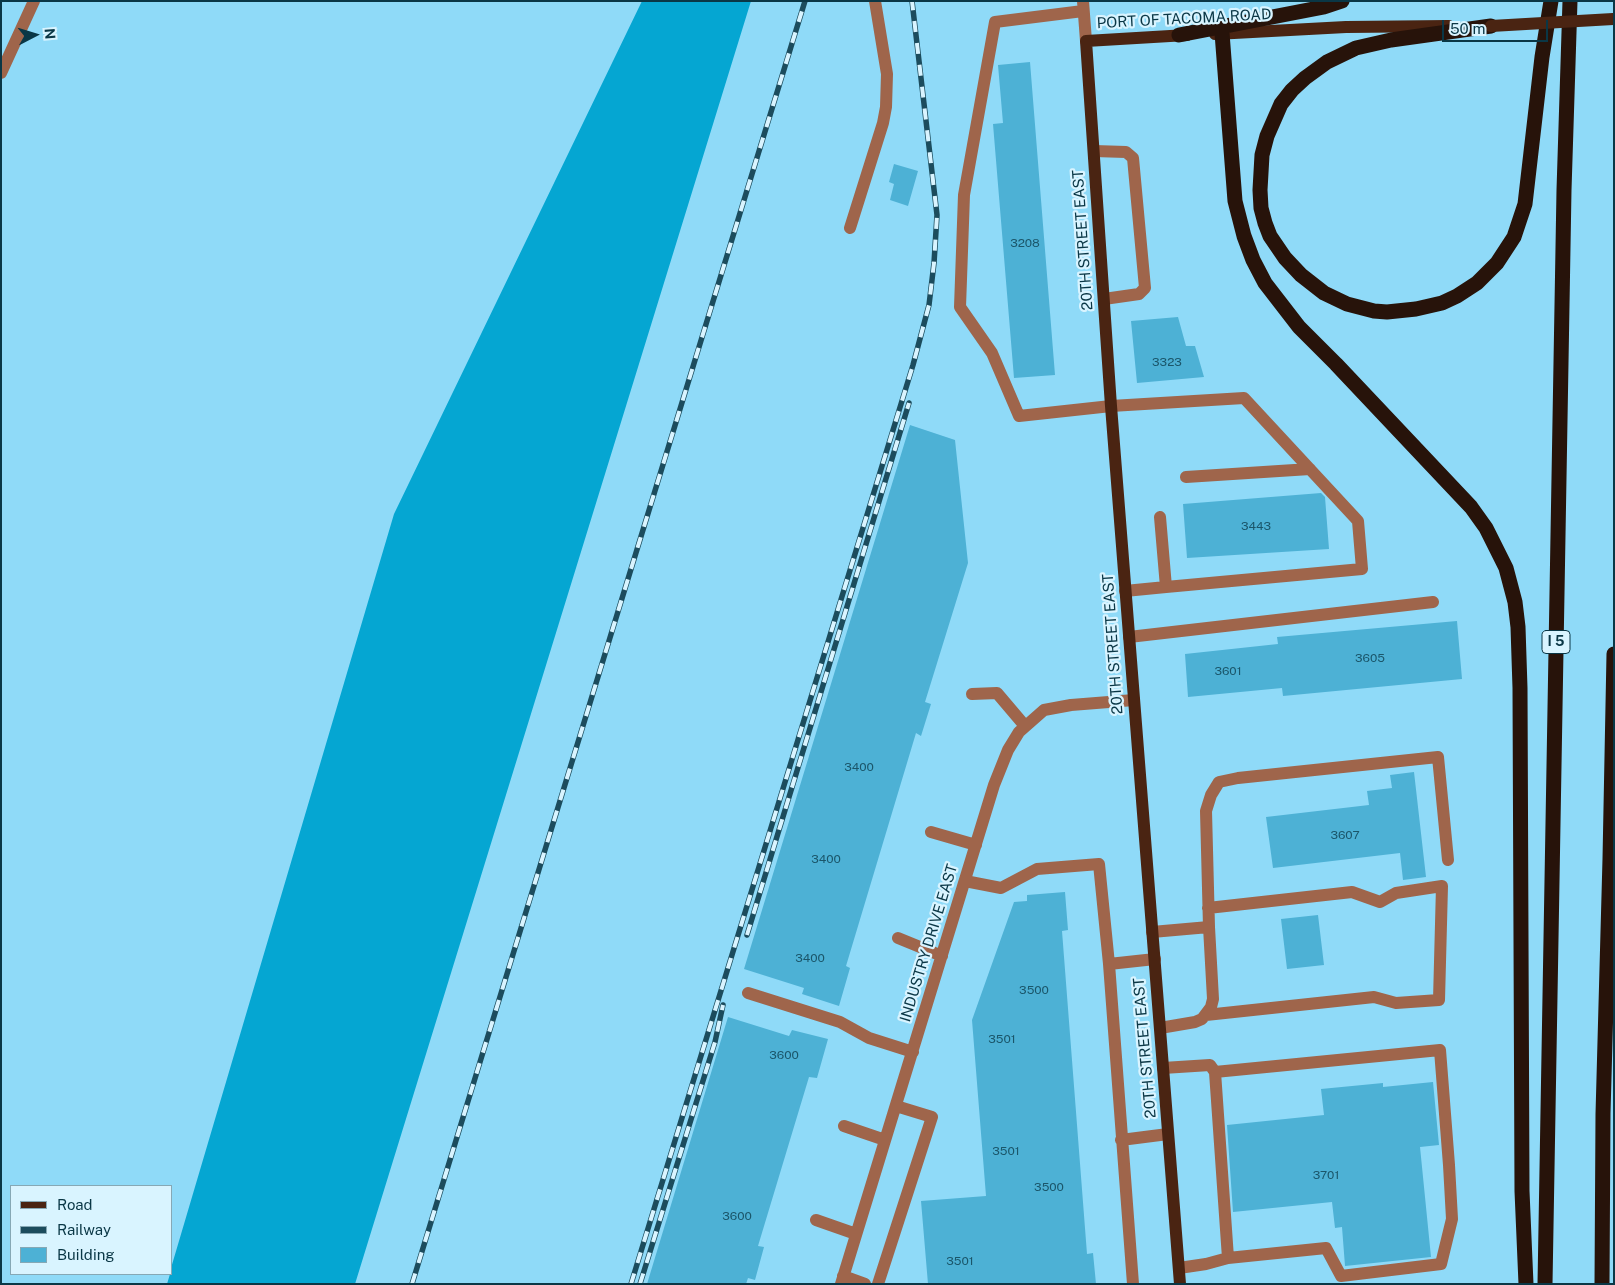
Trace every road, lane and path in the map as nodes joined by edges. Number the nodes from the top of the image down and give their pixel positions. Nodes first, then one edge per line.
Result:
1 (34, 1) edge
2 (875, 1) edge
3 (1342, 1) edge
4 (1551, 1) edge
5 (1570, 1) edge
6 (1083, 6) edge
7 (1614, 19) edge
8 (1491, 26) junction
9 (1222, 33) junction
10 (1178, 35) junction
11 (1086, 41) junction
12 (1, 73) edge
13 (1094, 151) junction
14 (850, 228) dead end
15 (1104, 299) junction
16 (1111, 406) junction
17 (1310, 469) junction
18 (1186, 477) dead end
19 (1160, 517) dead end
20 (1166, 587) junction
21 (1125, 591) junction
22 (1433, 602) dead end
23 (1129, 636) junction
24 (1614, 654) edge
25 (972, 694) dead end
26 (1134, 700) junction
27 (1025, 726) junction
28 (931, 832) dead end
29 (976, 846) junction
30 (1448, 860) dead end
31 (965, 881) junction
32 (1208, 908) junction
33 (1209, 927) junction
34 (1152, 932) junction
35 (898, 938) dead end
36 (942, 956) junction
37 (1154, 959) junction
38 (1109, 964) junction
39 (748, 993) dead end
40 (1206, 1015) junction
41 (1160, 1028) junction
42 (913, 1052) junction
43 (1163, 1068) junction
44 (1215, 1072) junction
45 (896, 1106) junction
46 (844, 1126) dead end
47 (1168, 1134) junction
48 (885, 1140) junction
49 (1122, 1140) junction
50 (816, 1220) dead end
51 (856, 1234) junction
52 (1228, 1258) junction
53 (1179, 1268) junction
54 (842, 1280) edge
55 (865, 1284) edge
56 (878, 1284) edge
57 (1133, 1284) edge
58 (1180, 1284) edge
59 (1526, 1284) edge
60 (1545, 1284) edge
61 (1602, 1284) edge

1 - 12 street
2 - 14 street
3 - 10 highway
4 - 8 highway
5 - 60 highway, I 5
6 - 11 street, 20TH STREET EAST
6 - 16 street
7 - 8 main road, PORT OF TACOMA ROAD, bridge
8 - 9 main road, PORT OF TACOMA ROAD
9 - 10 main road, PORT OF TACOMA ROAD
9 - 59 highway
10 - 11 main road, PORT OF TACOMA ROAD
11 - 13 main road, 20TH STREET EAST
13 - 15 main road, 20TH STREET EAST
13 - 15 street
15 - 16 main road, 20TH STREET EAST
16 - 17 street
16 - 21 main road, 20TH STREET EAST
17 - 18 street
17 - 20 street
19 - 20 street
20 - 21 street
21 - 23 main road, 20TH STREET EAST
22 - 23 street
23 - 26 main road, 20TH STREET EAST
24 - 61 highway
25 - 27 street
26 - 27 street, INDUSTRY DRIVE EAST
26 - 34 main road, 20TH STREET EAST
27 - 29 street, INDUSTRY DRIVE EAST
28 - 29 street
29 - 31 street, INDUSTRY DRIVE EAST
30 - 32 street
31 - 36 street, INDUSTRY DRIVE EAST
31 - 38 street
32 - 33 street
32 - 40 street
33 - 34 street
33 - 40 street
34 - 37 main road, 20TH STREET EAST
35 - 36 street
36 - 42 street, INDUSTRY DRIVE EAST
37 - 38 street
37 - 41 main road, 20TH STREET EAST
38 - 49 street
39 - 42 street
40 - 41 street
41 - 43 main road, 20TH STREET EAST
42 - 45 street, INDUSTRY DRIVE EAST
43 - 44 street
43 - 47 main road, 20TH STREET EAST
44 - 52 street
44 - 52 street
45 - 48 street, INDUSTRY DRIVE EAST
45 - 56 street
46 - 48 street
47 - 49 street
47 - 53 main road, 20TH STREET EAST
48 - 51 street, INDUSTRY DRIVE EAST
49 - 57 street
50 - 51 street
51 - 54 street, INDUSTRY DRIVE EAST
52 - 53 street
53 - 58 main road, 20TH STREET EAST
54 - 55 street

